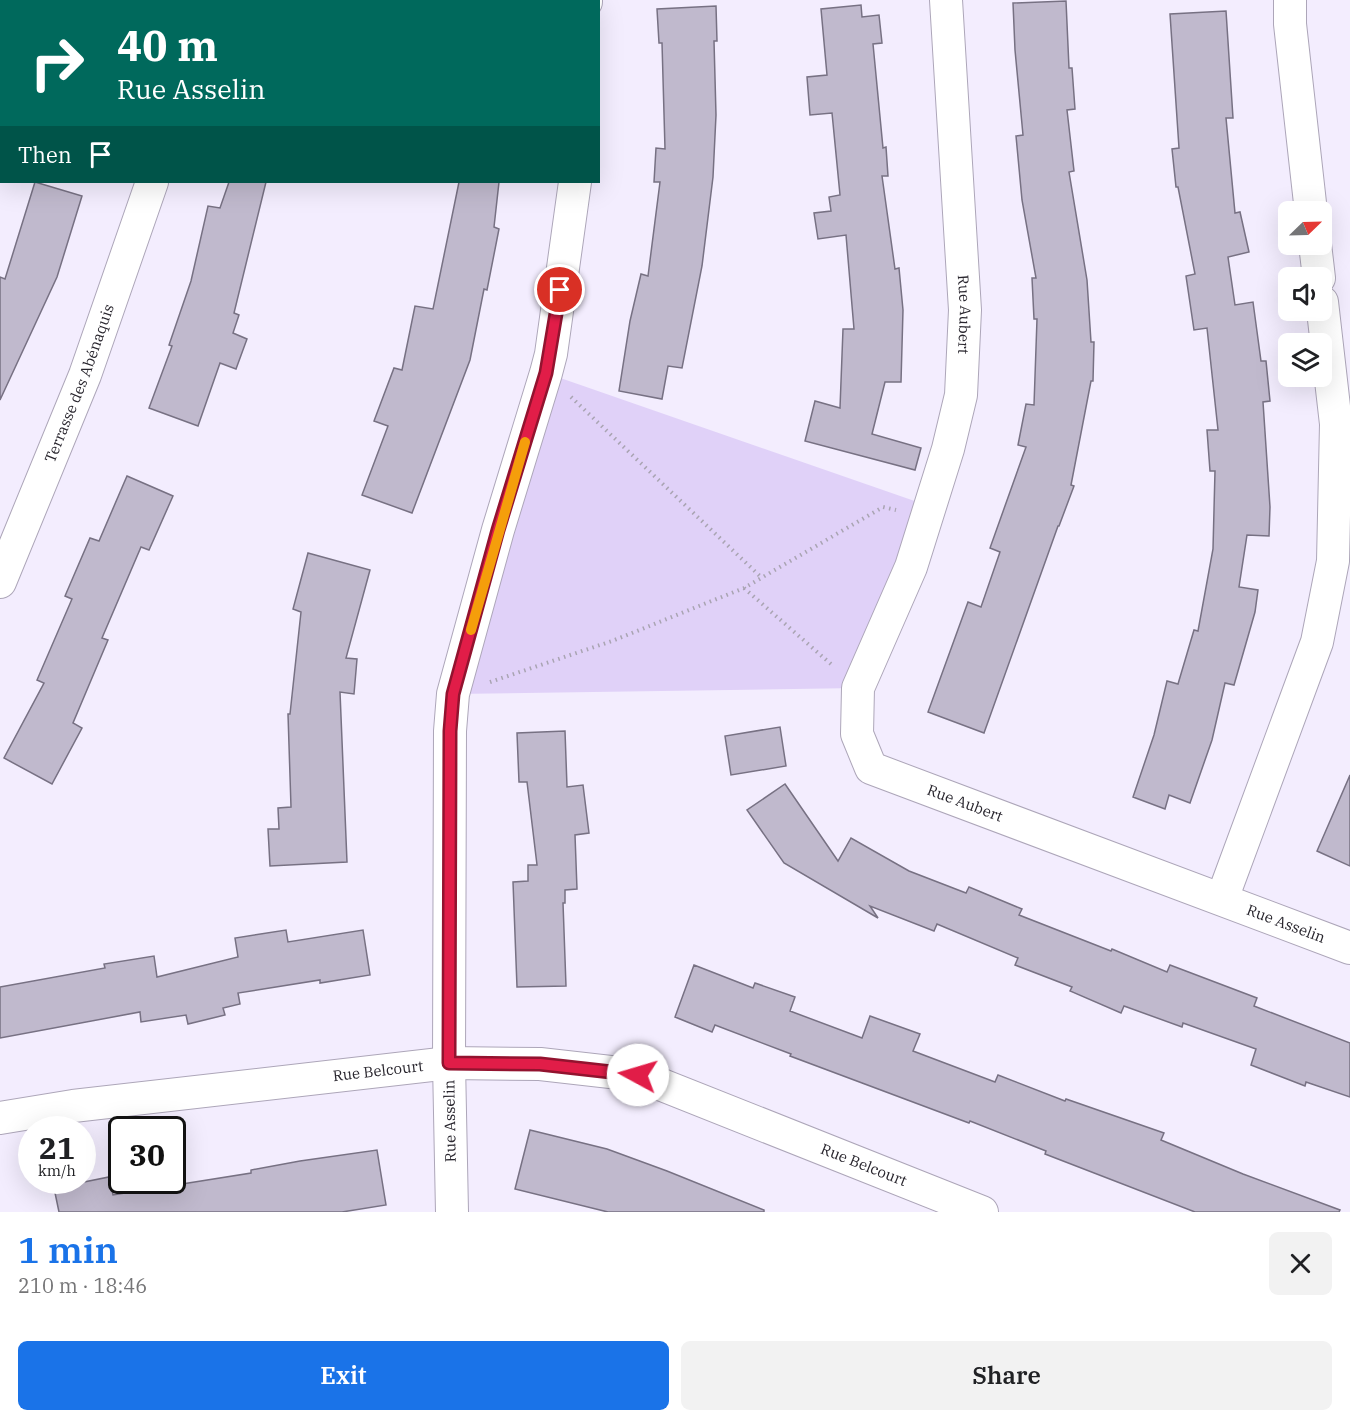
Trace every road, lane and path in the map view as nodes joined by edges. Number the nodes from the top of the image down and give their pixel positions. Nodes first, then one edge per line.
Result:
1 (946, 0) edge
2 (1290, 0) edge
3 (152, 183) edge
4 (575, 183) edge
5 (1310, 201) edge
6 (1324, 321) edge
7 (546, 373) junction
8 (926, 516) junction
9 (762, 578) junction
10 (0, 582) edge
11 (744, 588) junction
12 (858, 688) junction
13 (453, 694) junction
14 (1222, 899) junction
15 (1350, 948) edge
16 (449, 1063) junction
17 (0, 1118) edge
18 (452, 1212) edge
19 (982, 1212) edge

1 - 8 street, Rue Aubert
2 - 5 street
3 - 10 street, Terrasse des Abénaquis
4 - 7 street, Rue Asselin
6 - 14 street
7 - 9 path
7 - 13 street, Rue Asselin
8 - 9 path
8 - 12 street, Rue Aubert
9 - 11 path
11 - 12 path
11 - 13 path
12 - 14 street, Rue Aubert
13 - 16 street, Rue Asselin
14 - 15 street, Rue Asselin
16 - 17 street, Rue Belcourt
16 - 18 street, Rue Asselin
16 - 19 street, Rue Belcourt

